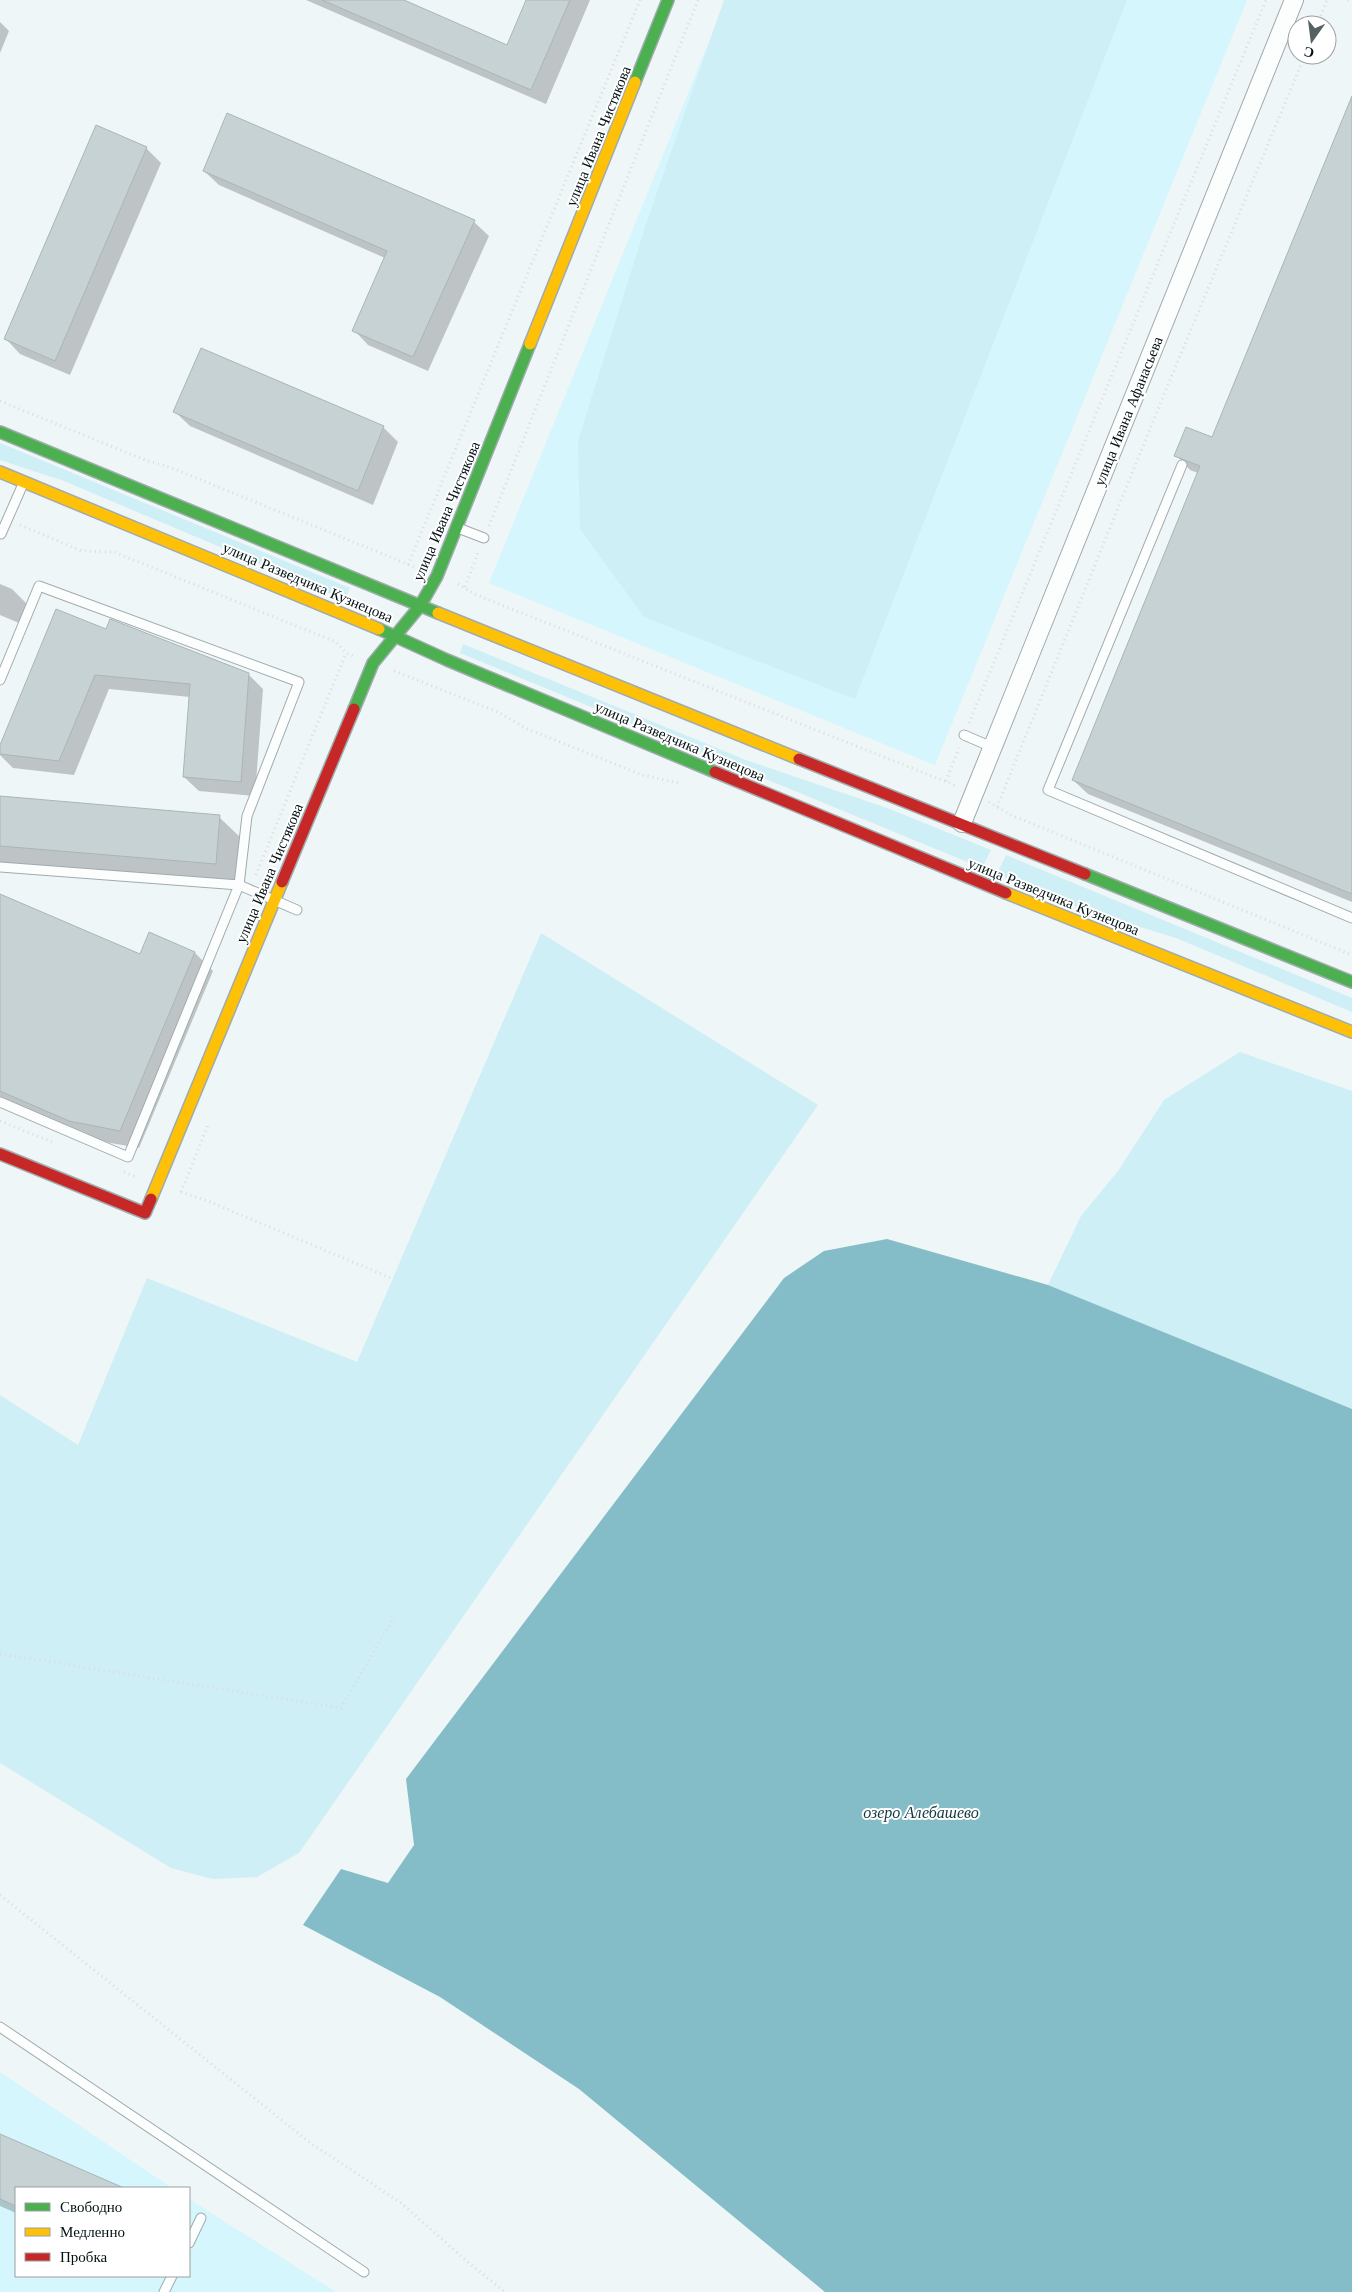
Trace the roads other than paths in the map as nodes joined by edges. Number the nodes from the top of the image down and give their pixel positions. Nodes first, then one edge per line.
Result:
1 (668, 0) edge
2 (1294, 0) edge
3 (0, 432) edge
4 (1182, 464) dead end
5 (0, 472) edge
6 (24, 481) junction
7 (457, 528) junction
8 (0, 535) edge
9 (484, 538) road end
10 (420, 606) junction
11 (396, 635) junction
12 (0, 680) edge
13 (964, 735) road end
14 (992, 747) junction
15 (962, 823) junction
16 (0, 867) edge
17 (240, 886) junction
18 (274, 900) junction
19 (297, 910) dead end
20 (1352, 918) edge
21 (1352, 982) edge
22 (1352, 1032) edge
23 (0, 1102) edge
24 (0, 1154) edge
25 (0, 2027) edge
26 (201, 2218) dead end
27 (190, 2241) edge
28 (364, 2272) dead end
29 (172, 2277) edge
30 (164, 2292) edge

1 - 7 main road, улица Ивана Чистякова
2 - 14 street, улица Ивана Афанасьева
3 - 10 main road, улица Разведчика Кузнецова
4 - 20 lane
5 - 6 main road, улица Разведчика Кузнецова
6 - 8 lane
6 - 11 main road, улица Разведчика Кузнецова
7 - 9 lane
7 - 10 main road, улица Ивана Чистякова
10 - 11 main road, улица Ивана Чистякова
10 - 15 main road, улица Разведчика Кузнецова
11 - 18 main road, улица Ивана Чистякова
11 - 22 main road, улица Разведчика Кузнецова
12 - 17 lane
13 - 14 lane
14 - 15 street, улица Ивана Афанасьева
15 - 21 main road, улица Разведчика Кузнецова
16 - 17 lane
17 - 18 lane
17 - 23 lane
18 - 19 lane
18 - 24 main road, улица Ивана Чистякова
25 - 28 lane
26 - 27 lane
29 - 30 lane

